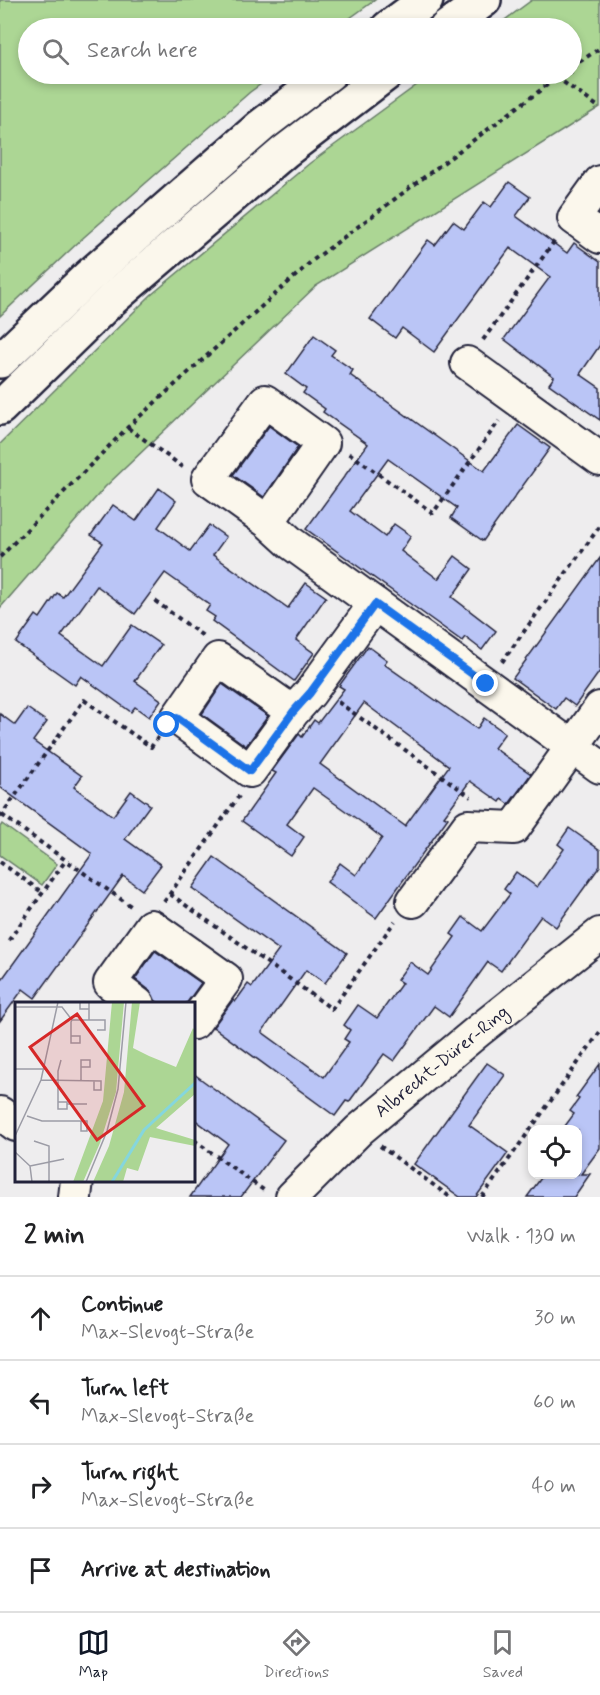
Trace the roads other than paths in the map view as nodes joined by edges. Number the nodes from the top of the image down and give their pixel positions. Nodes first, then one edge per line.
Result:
1 (426, 0) edge
2 (484, 0) edge
3 (402, 18) edge
4 (460, 18) edge
5 (316, 84) edge
6 (373, 84) edge
7 (600, 182) edge
8 (600, 237) edge
9 (0, 362) edge
10 (467, 363) road end
11 (0, 408) edge
12 (600, 459) edge
13 (268, 522) junction
14 (375, 604) junction
15 (600, 708) edge
16 (293, 712) junction
17 (572, 747) junction
18 (600, 767) edge
19 (413, 901) road end
20 (600, 934) edge
21 (135, 1002) edge
22 (195, 1022) edge
23 (0, 1113) edge
24 (15, 1124) edge
25 (77, 1182) edge
26 (75, 1197) edge
27 (292, 1197) edge

1 - 3 highway
2 - 4 highway
5 - 9 highway
6 - 11 highway
7 - 8 street
10 - 12 street
13 - 13 street
13 - 14 street
14 - 16 street
14 - 17 street
15 - 17 street
16 - 16 street
17 - 18 street
17 - 19 street
20 - 27 street, Albrecht-Dürer-Ring
21 - 22 street
23 - 24 street
25 - 26 street

